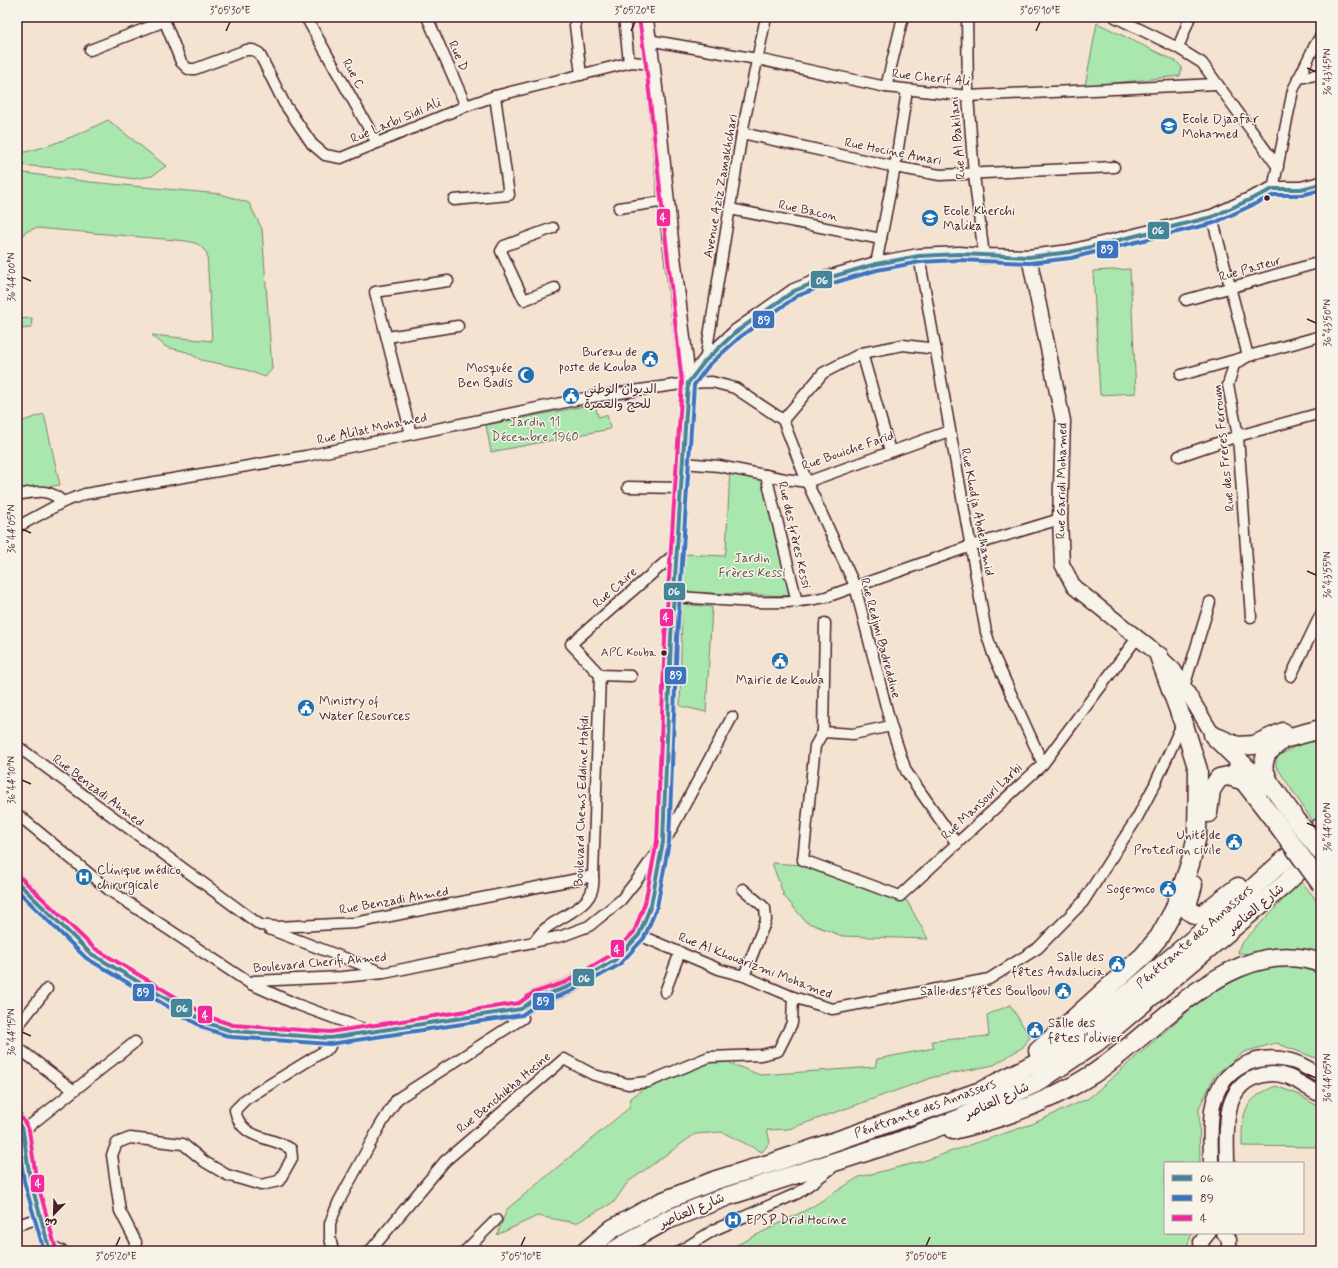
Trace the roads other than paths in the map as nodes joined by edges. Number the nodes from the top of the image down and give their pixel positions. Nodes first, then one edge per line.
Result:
1 (306, 17) edge
2 (427, 17) edge
3 (574, 17) edge
4 (624, 17) edge
5 (645, 17) edge
6 (766, 17) edge
7 (903, 17) edge
8 (967, 17) edge
9 (1115, 17) edge
10 (1190, 17) edge
11 (164, 19) edge
12 (1321, 35) edge
13 (648, 40) junction
14 (1178, 48) junction
15 (90, 50) dead end
16 (757, 59) junction
17 (629, 62) junction
18 (652, 64) junction
19 (581, 74) junction
20 (1321, 74) edge
21 (1298, 78) junction
22 (1216, 84) junction
23 (886, 87) junction
24 (907, 90) junction
25 (495, 96) junction
26 (968, 96) junction
27 (466, 106) junction
28 (742, 133) junction
29 (377, 143) junction
30 (895, 167) junction
31 (1278, 167) junction
32 (1114, 168) dead end
33 (974, 175) junction
34 (1321, 184) edge
35 (1273, 189) junction
36 (454, 200) dead end
37 (666, 201) junction
38 (619, 208) dead end
39 (730, 209) junction
40 (1212, 217) junction
41 (553, 228) dead end
42 (881, 239) junction
43 (919, 256) junction
44 (984, 256) junction
45 (1029, 256) junction
46 (1321, 262) edge
47 (876, 264) junction
48 (448, 281) dead end
49 (555, 288) dead end
50 (1231, 288) junction
51 (1186, 300) dead end
52 (458, 326) dead end
53 (1321, 336) edge
54 (386, 337) junction
55 (936, 349) junction
56 (862, 353) junction
57 (1248, 356) junction
58 (705, 361) junction
59 (1181, 375) dead end
60 (688, 383) junction
61 (1321, 413) edge
62 (783, 420) junction
63 (949, 431) junction
64 (411, 434) junction
65 (1238, 436) junction
66 (890, 451) junction
67 (1179, 456) dead end
68 (682, 463) junction
69 (766, 475) junction
70 (807, 482) junction
71 (628, 487) dead end
72 (681, 488) junction
73 (17, 495) edge
74 (63, 502) junction
75 (1060, 519) junction
76 (17, 527) edge
77 (971, 546) junction
78 (677, 552) junction
79 (855, 586) junction
80 (675, 597) junction
81 (797, 602) junction
82 (1210, 602) dead end
83 (1321, 614) edge
84 (1251, 617) dead end
85 (825, 623) dead end
86 (1137, 638) junction
87 (1154, 651) junction
88 (600, 675) junction
89 (632, 676) dead end
90 (1291, 676) dead end
91 (1184, 687) junction
92 (732, 717) dead end
93 (1321, 721) edge
94 (1183, 722) junction
95 (891, 726) junction
96 (1321, 729) edge
97 (823, 732) junction
98 (1213, 735) junction
99 (17, 746) edge
100 (1043, 764) junction
101 (1241, 780) junction
102 (17, 814) edge
103 (1294, 817) junction
104 (1321, 827) edge
105 (663, 842) junction
106 (957, 844) junction
107 (1321, 851) edge
108 (1286, 857) junction
109 (593, 876) junction
110 (17, 882) edge
111 (1321, 884) edge
112 (743, 889) dead end
113 (260, 925) junction
114 (639, 935) junction
115 (534, 942) junction
116 (680, 952) junction
117 (1321, 963) edge
118 (384, 973) junction
119 (744, 976) junction
120 (251, 984) junction
121 (47, 989) dead end
122 (665, 992) dead end
123 (793, 997) junction
124 (523, 1018) dead end
125 (17, 1027) edge
126 (373, 1032) junction
127 (330, 1038) junction
128 (135, 1042) dead end
129 (17, 1047) edge
130 (1321, 1076) edge
131 (1006, 1079) junction
132 (73, 1090) junction
133 (1321, 1095) edge
134 (20, 1126) edge
135 (903, 1140) junction
136 (842, 1159) junction
137 (1211, 1162) edge
138 (1227, 1162) edge
139 (40, 1218) junction
140 (496, 1220) dead end
141 (17, 1225) edge
142 (49, 1248) edge
143 (62, 1251) edge
144 (134, 1251) edge
145 (333, 1251) edge
146 (370, 1251) edge
147 (465, 1251) edge
148 (586, 1251) edge
149 (614, 1251) edge
150 (680, 1251) edge

1 - 29 street, Rue C
2 - 27 street, Rue D
3 - 19 street
4 - 17 street
5 - 13 main road
6 - 16 street, Avenue Aziz Zamakhchari
7 - 23 street
8 - 26 street, Rue Al Bakilani
9 - 14 street
10 - 14 street
11 - 15 street
11 - 29 street, Rue Larbi Sidi Ali
12 - 21 street
13 - 16 street, Rue Cherif Ali
13 - 18 main road
14 - 22 street
16 - 23 street, Rue Cherif Ali
16 - 28 street, Avenue Aziz Zamakhchari
17 - 18 street, Rue Larbi Sidi Ali
17 - 19 street, Rue Larbi Sidi Ali
18 - 37 main road
19 - 25 street, Rue Larbi Sidi Ali
20 - 21 street
21 - 31 street
22 - 26 street, Rue Cherif Ali
22 - 31 street
23 - 24 street, Rue Cherif Ali
24 - 26 street, Rue Cherif Ali
24 - 30 street
25 - 27 street, Rue Larbi Sidi Ali
25 - 36 street
26 - 33 street, Rue Al Bakilani
27 - 29 street, Rue Larbi Sidi Ali
28 - 30 street, Rue Hocine Amari
28 - 39 street, Avenue Aziz Zamakhchari
30 - 33 street, Rue Hocine Amari
30 - 42 street
31 - 35 street
32 - 33 street, Rue Hocine Amari
33 - 44 street, Rue Al Bakilani
34 - 35 main road
35 - 40 main road
37 - 38 street
37 - 60 main road
39 - 42 street, Rue Bacon
39 - 58 street, Avenue Aziz Zamakhchari
40 - 45 main road
40 - 50 street
41 - 49 street
42 - 47 street
43 - 44 main road
43 - 47 main road
43 - 55 street, Rue Khodja Abdelhamid
44 - 45 main road
45 - 75 main road, Rue Garidi Mohamed
46 - 50 street, Rue Pasteur
47 - 58 main road
48 - 54 street
50 - 51 street, Rue Pasteur
50 - 57 street
52 - 54 street
53 - 57 street
54 - 64 street
55 - 56 street
55 - 63 street, Rue Khodja Abdelhamid
56 - 62 street
56 - 66 street
57 - 59 street
57 - 65 street, Rue des Freres Ferroum
58 - 60 main road
60 - 62 street
60 - 64 street, Rue Alilat Mohamed
60 - 68 main road
61 - 65 street
62 - 70 street, Rue Redjmi Badreddine
63 - 66 street, Rue Bouiche Farid
63 - 77 street, Rue Khodja Abdelhamid
64 - 74 street, Rue Alilat Mohamed
65 - 67 street
65 - 84 street, Rue des Freres Ferroum
66 - 70 street, Rue Bouiche Farid
68 - 69 street, Rue Bouiche Farid
68 - 72 main road
69 - 70 street, Rue Bouiche Farid
69 - 81 street, Rue des frères Kessi
70 - 79 street, Rue Redjmi Badreddine
71 - 72 street
72 - 78 main road
73 - 74 street
74 - 76 street, Rue Alilat Mohamed
75 - 77 street
75 - 86 main road, Rue Garidi Mohamed
77 - 79 street
77 - 100 street, Rue Khodja Abdelhamid
78 - 80 main road
78 - 88 street, Rue Caire
79 - 81 street
79 - 95 street, Rue Redjmi Badreddine
80 - 81 street
80 - 105 main road
82 - 91 street
83 - 90 street
85 - 97 street
86 - 87 main road, Rue Garidi Mohamed
86 - 100 street, Rue Mansouri Larbi
87 - 91 main road, Rue Garidi Mohamed
87 - 94 highway
88 - 89 street
88 - 109 street, Boulevard Chems Eddine Hafidi
91 - 98 main road, Rue Garidi Mohamed
92 - 105 street, Boulevard Cherifi Ahmed
93 - 98 highway
94 - 123 street, Rue Al Khouarizmi Mohamed
94 - 131 highway
95 - 97 street
95 - 106 street, Rue Redjmi Badreddine
96 - 103 highway
97 - 106 street, Rue Mansouri Larbi
98 - 101 highway
98 - 103 highway
99 - 113 street, Rue Benzadi Ahmed
100 - 106 street, Rue Mansouri Larbi
101 - 108 highway
101 - 111 highway, bridge
102 - 120 street, Boulevard Cherifi Ahmed
103 - 107 highway, bridge
104 - 108 highway, Pénétrante des Annassers
105 - 114 main road
105 - 115 street, Boulevard Cherifi Ahmed
107 - 135 highway, شارع العناصر
108 - 131 highway, Pénétrante des Annassers
109 - 113 street, Rue Benzadi Ahmed
109 - 115 street, Boulevard Chems Eddine Hafidi
110 - 127 main road
112 - 119 street
113 - 118 street
114 - 116 street, Rue Al Khouarizmi Mohamed
114 - 126 main road
115 - 118 street, Boulevard Cherifi Ahmed
116 - 119 street, Rue Al Khouarizmi Mohamed
116 - 122 street
117 - 135 highway
118 - 120 street, Boulevard Cherifi Ahmed
119 - 123 street, Rue Al Khouarizmi Mohamed
120 - 126 street
121 - 125 street
123 - 146 street, Rue Benchikha Hocine
124 - 145 street
126 - 127 main road
127 - 144 street
128 - 132 street
129 - 132 street
130 - 137 main road
131 - 148 highway, Pénétrante des Annassers
132 - 134 street
133 - 138 main road
134 - 139 main road
135 - 136 highway, شارع العناصر
136 - 149 highway, شارع العناصر
136 - 150 street
139 - 141 street
139 - 142 main road
140 - 147 street
142 - 143 street

